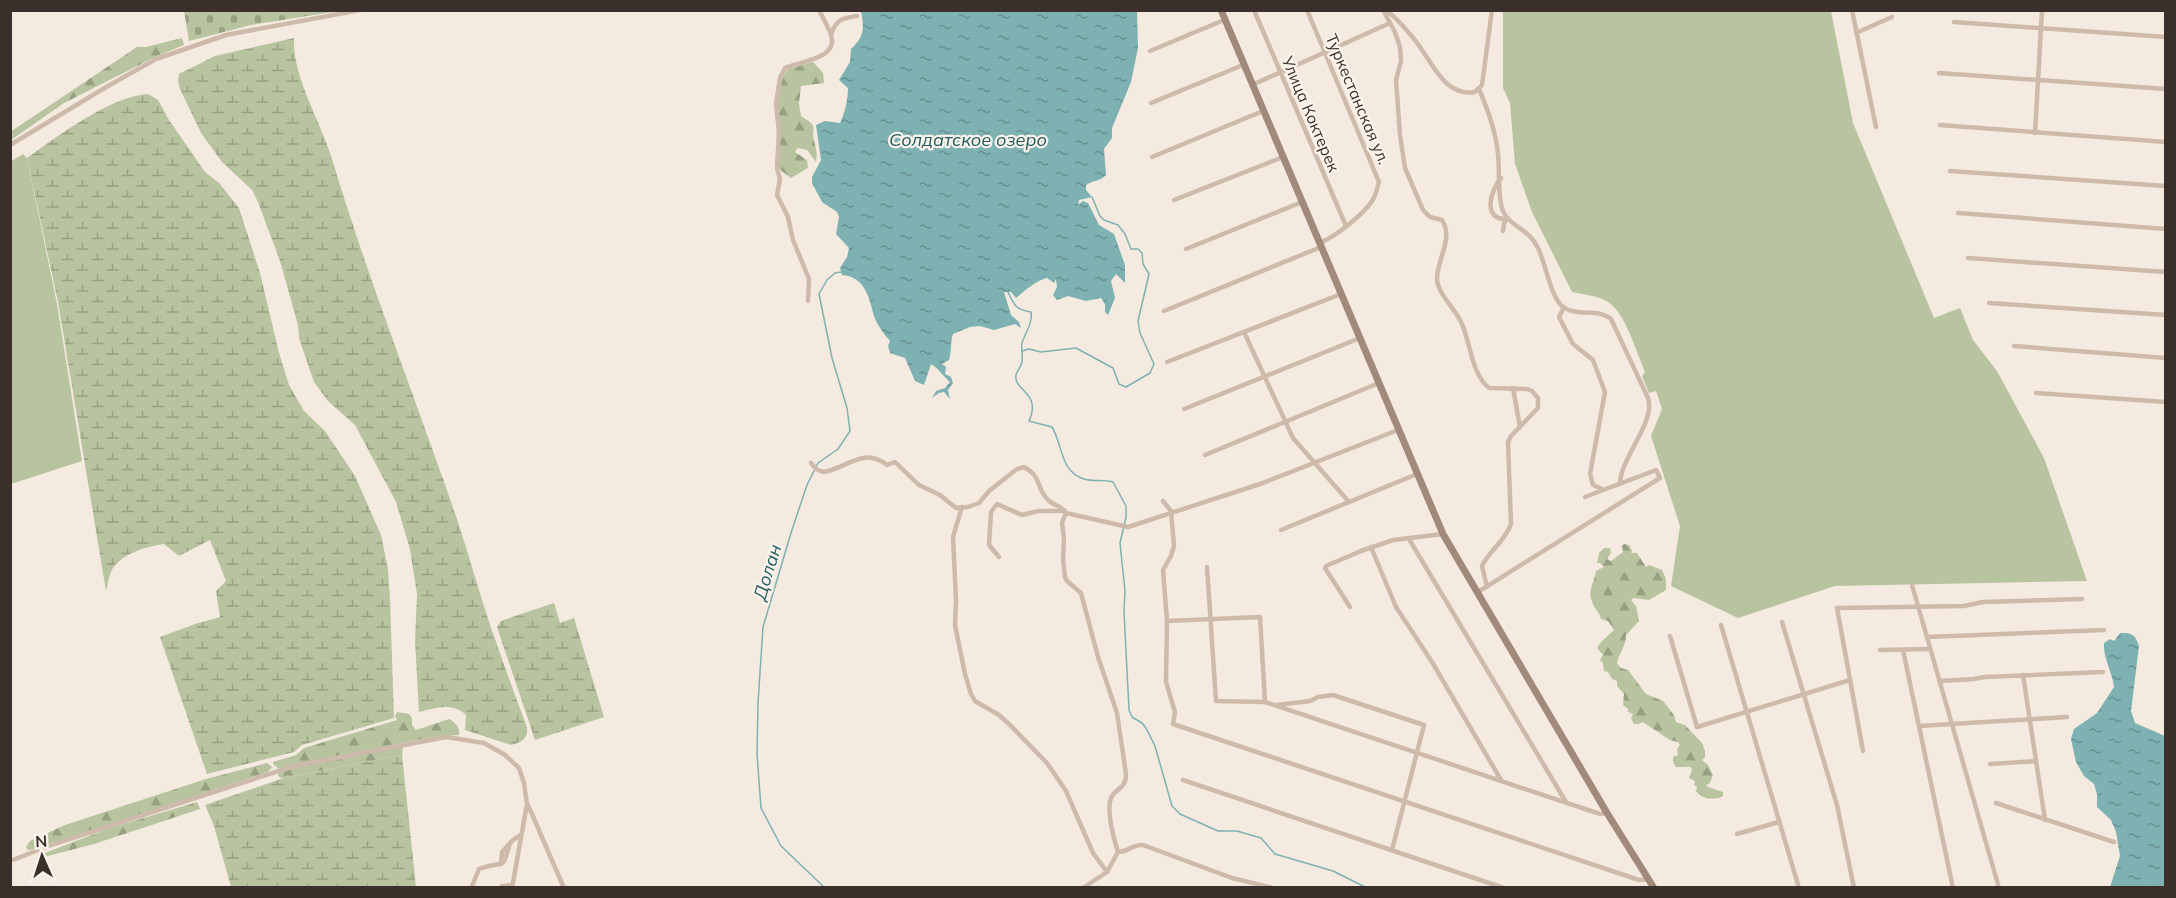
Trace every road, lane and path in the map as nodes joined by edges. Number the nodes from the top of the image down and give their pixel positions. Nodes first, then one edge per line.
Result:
1 (360, 10) edge
2 (819, 10) edge
3 (1221, 10) edge
4 (1254, 10) edge
5 (1307, 10) edge
6 (1384, 10) edge
7 (1492, 10) edge
8 (1852, 10) edge
9 (2042, 10) edge
10 (857, 16) dead end
11 (1892, 17) dead end
12 (1224, 20) junction
13 (1954, 22) dead end
14 (1390, 23) junction
15 (2041, 28) junction
16 (1856, 33) junction
17 (831, 34) junction
18 (2166, 37) edge
19 (1150, 51) dead end
20 (1325, 53) junction
21 (1243, 65) junction
22 (1280, 72) junction
23 (1939, 73) dead end
24 (2038, 80) junction
25 (1252, 85) junction
26 (1479, 89) junction
27 (2166, 89) edge
28 (1151, 103) dead end
29 (1263, 111) junction
30 (1940, 126) dead end
31 (1876, 127) dead end
32 (2035, 132) junction
33 (2166, 142) edge
34 (10, 145) edge
35 (1152, 157) dead end
36 (1283, 157) junction
37 (1950, 171) dead end
38 (1501, 178) junction
39 (2166, 186) edge
40 (1174, 200) dead end
41 (1302, 202) junction
42 (1958, 213) dead end
43 (1508, 219) junction
44 (1346, 226) junction
45 (2166, 229) edge
46 (1503, 231) dead end
47 (1320, 245) junction
48 (1186, 249) dead end
49 (1968, 258) dead end
50 (2166, 272) edge
51 (1341, 294) junction
52 (808, 301) dead end
53 (1989, 303) dead end
54 (1564, 307) junction
55 (1164, 311) dead end
56 (2166, 315) edge
57 (1244, 332) junction
58 (1360, 338) junction
59 (2014, 346) dead end
60 (2166, 358) edge
61 (1167, 362) dead end
62 (1264, 376) junction
63 (1379, 383) junction
64 (1513, 388) junction
65 (2036, 393) dead end
66 (2166, 402) edge
67 (1184, 409) dead end
68 (1286, 422) junction
69 (1520, 426) junction
70 (1398, 430) junction
71 (1205, 455) dead end
72 (811, 463) dead end
73 (1314, 463) junction
74 (1417, 474) junction
75 (1620, 483) junction
76 (1603, 489) junction
77 (1585, 497) dead end
78 (1163, 501) dead end
79 (1349, 502) junction
80 (962, 507) junction
81 (1066, 512) junction
82 (1171, 514) junction
83 (1281, 530) dead end
84 (1443, 534) junction
85 (1408, 539) junction
86 (1371, 547) junction
87 (999, 557) dead end
88 (1206, 567) dead end
89 (1912, 585) dead end
90 (1487, 587) junction
91 (1478, 592) junction
92 (2082, 599) dead end
93 (1350, 607) dead end
94 (1918, 607) junction
95 (1210, 619) junction
96 (1167, 621) junction
97 (1782, 622) dead end
98 (1721, 626) dead end
99 (2104, 630) dead end
100 (1670, 636) dead end
101 (1927, 637) junction
102 (1930, 649) junction
103 (1880, 650) dead end
104 (1903, 650) junction
105 (2103, 672) dead end
106 (2023, 675) junction
107 (1850, 680) junction
108 (1940, 681) junction
109 (1805, 694) junction
110 (1264, 702) junction
111 (1275, 705) junction
112 (1746, 712) junction
113 (2067, 717) dead end
114 (2030, 719) junction
115 (1953, 724) junction
116 (1919, 726) junction
117 (1863, 751) dead end
118 (1417, 752) junction
119 (2036, 761) junction
120 (1990, 764) dead end
121 (1183, 780) dead end
122 (1501, 780) junction
123 (1405, 801) junction
124 (1566, 802) junction
125 (1996, 803) dead end
126 (527, 804) junction
127 (1607, 813) junction
128 (2045, 820) junction
129 (1779, 822) junction
130 (1737, 834) dead end
131 (521, 835) junction
132 (2114, 842) dead end
133 (1392, 850) junction
134 (1118, 852) junction
135 (10, 861) edge
136 (1107, 872) junction
137 (1649, 879) junction
138 (472, 886) edge
139 (502, 886) dead end
140 (512, 886) edge
141 (564, 888) edge
142 (1083, 888) edge
143 (1273, 888) edge
144 (1504, 888) edge
145 (1654, 888) edge
146 (1799, 888) edge
147 (1854, 888) edge
148 (1953, 888) edge
149 (1999, 888) edge

1 - 34 street
2 - 17 street
3 - 12 main road
4 - 22 street, Улица Коктерек
5 - 20 street, Туркестанская ул.
6 - 14 street
6 - 26 street
7 - 26 street
8 - 16 street
9 - 15 street
10 - 17 street
11 - 16 street
12 - 19 street
12 - 21 main road
13 - 15 street
14 - 20 street
14 - 64 street
15 - 18 street
15 - 24 street
16 - 31 street
17 - 52 street
20 - 22 street
20 - 44 street, Туркестанская ул.
21 - 25 main road
21 - 28 street
22 - 25 street
22 - 44 street, Улица Коктерек
23 - 24 street
24 - 27 street
24 - 32 street
25 - 29 main road
26 - 38 street
29 - 35 street
29 - 36 main road
30 - 32 street
32 - 33 street
36 - 40 street
36 - 41 main road
37 - 39 street
38 - 43 street
38 - 43 street
41 - 47 main road
41 - 48 street
42 - 45 street
43 - 46 street
43 - 54 street
44 - 47 street, Туркестанская ул.
47 - 51 main road
47 - 55 street, Туркестанская ул.
49 - 50 street
51 - 57 street
51 - 58 main road
53 - 56 street
54 - 75 street
54 - 76 street
57 - 61 street
57 - 62 street
58 - 62 street
58 - 63 main road
59 - 60 street
62 - 67 street
62 - 68 street
63 - 68 street
63 - 70 main road
64 - 69 street
64 - 69 street
65 - 66 street
68 - 71 street
68 - 73 street
69 - 90 street
70 - 73 street
70 - 74 main road
72 - 80 street
73 - 79 street
73 - 82 street
74 - 79 street
74 - 84 main road
75 - 76 street
75 - 90 street
76 - 77 street
78 - 82 street
79 - 83 street
80 - 81 street
80 - 136 street
81 - 82 street
81 - 87 street
81 - 134 street
82 - 96 street
84 - 85 street
84 - 91 main road
85 - 86 street
85 - 124 street
86 - 93 street
86 - 122 street
88 - 95 street
89 - 94 street
90 - 91 street
91 - 127 main road
92 - 94 street
94 - 101 street
94 - 107 street
95 - 96 street
95 - 110 street
95 - 110 street
96 - 123 street
97 - 109 street
98 - 112 street
99 - 101 street
100 - 112 street
101 - 102 street
102 - 104 street
102 - 108 street
103 - 104 street
104 - 116 street
105 - 106 street
106 - 108 street
106 - 114 street
107 - 109 street
107 - 117 street
108 - 115 street
109 - 112 street
109 - 147 street
110 - 111 street
111 - 118 street
111 - 118 street
112 - 129 street
113 - 114 street
114 - 115 street
114 - 119 street
115 - 116 street
115 - 149 street
116 - 148 street
118 - 122 street
118 - 123 street
119 - 120 street
119 - 128 street
121 - 133 street
122 - 124 street
123 - 133 street
123 - 137 street
124 - 127 street
125 - 128 street
126 - 131 street
126 - 135 street
126 - 141 street
127 - 137 main road
128 - 132 street
129 - 130 street
129 - 146 street
131 - 138 street
131 - 140 street
133 - 144 street
134 - 136 street
134 - 143 street
136 - 142 street
137 - 145 main road
139 - 140 street

